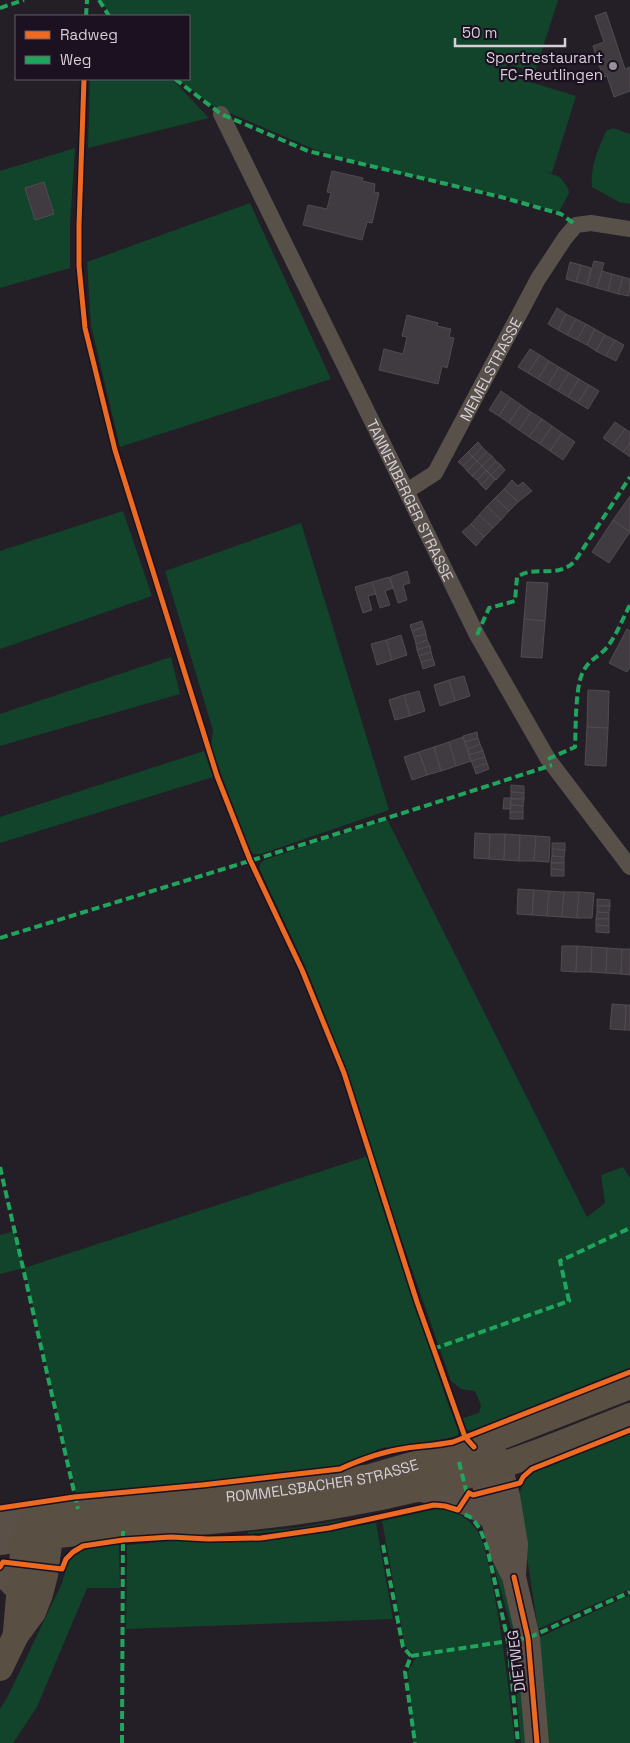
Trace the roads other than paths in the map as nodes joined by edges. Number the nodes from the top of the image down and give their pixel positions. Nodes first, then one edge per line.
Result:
1 (221, 114) dead end
2 (630, 229) edge
3 (407, 491) junction
4 (630, 867) edge
5 (630, 1386) edge
6 (630, 1416) edge
7 (486, 1457) junction
8 (417, 1489) junction
9 (35, 1515) junction
10 (494, 1519) junction
11 (0, 1520) edge
12 (50, 1536) junction
13 (12, 1541) edge
14 (0, 1572) edge
15 (514, 1577) junction
16 (20, 1592) junction
17 (16, 1635) junction
18 (0, 1668) edge
19 (537, 1743) edge

1 - 3 street, TANNENBERGER STRASSE
2 - 3 street, MEMELSTRASSE
3 - 4 street, TANNENBERGER STRASSE
5 - 7 main road, ROMMELSBACHER STRASSE
6 - 7 main road, ROMMELSBACHER STRASSE
7 - 8 main road, ROMMELSBACHER STRASSE
7 - 9 main road, ROMMELSBACHER STRASSE
7 - 10 street, DIETWEG
7 - 15 street, DIETWEG
8 - 10 street
8 - 12 main road, ROMMELSBACHER STRASSE
9 - 11 street, ROMMELSBACHER STRASSE
9 - 12 street
9 - 13 main road
10 - 15 street, DIETWEG
12 - 13 street, ROMMELSBACHER STRASSE
12 - 17 main road
13 - 16 main road
14 - 16 street
15 - 19 street, DIETWEG
16 - 17 main road
17 - 18 main road

